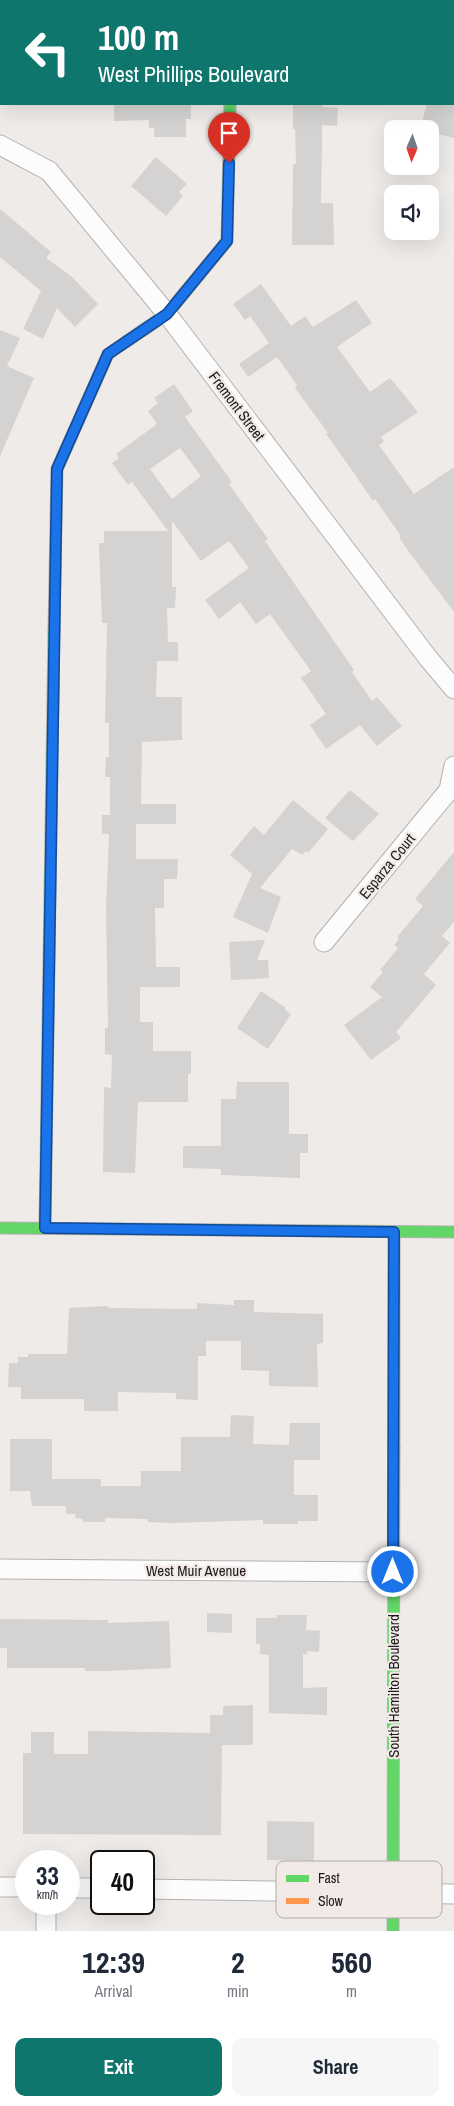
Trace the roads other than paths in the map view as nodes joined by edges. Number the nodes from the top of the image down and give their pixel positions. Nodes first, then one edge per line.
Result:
1 (230, 105) edge
2 (0, 145) edge
3 (167, 314) junction
4 (454, 689) edge
5 (454, 766) edge
6 (451, 789) edge
7 (324, 942) dead end
8 (0, 1228) edge
9 (45, 1228) junction
10 (394, 1232) junction
11 (454, 1232) edge
12 (0, 1569) edge
13 (393, 1572) junction
14 (393, 1861) edge
15 (0, 1887) edge
16 (15, 1887) edge
17 (155, 1889) edge
18 (276, 1892) edge
19 (46, 1915) edge
20 (393, 1918) edge
21 (46, 1931) edge
22 (393, 1931) edge

1 - 3 street
2 - 3 street, Fremont Street
3 - 4 street, Fremont Street
3 - 9 street
5 - 6 street, Esparza Court
6 - 7 street, Esparza Court
8 - 9 street
9 - 10 street
10 - 11 street
10 - 13 street, South Hamilton Boulevard
12 - 13 street, West Muir Avenue
13 - 14 street, South Hamilton Boulevard
15 - 16 street
17 - 18 street
19 - 21 street
20 - 22 street, South Hamilton Boulevard

